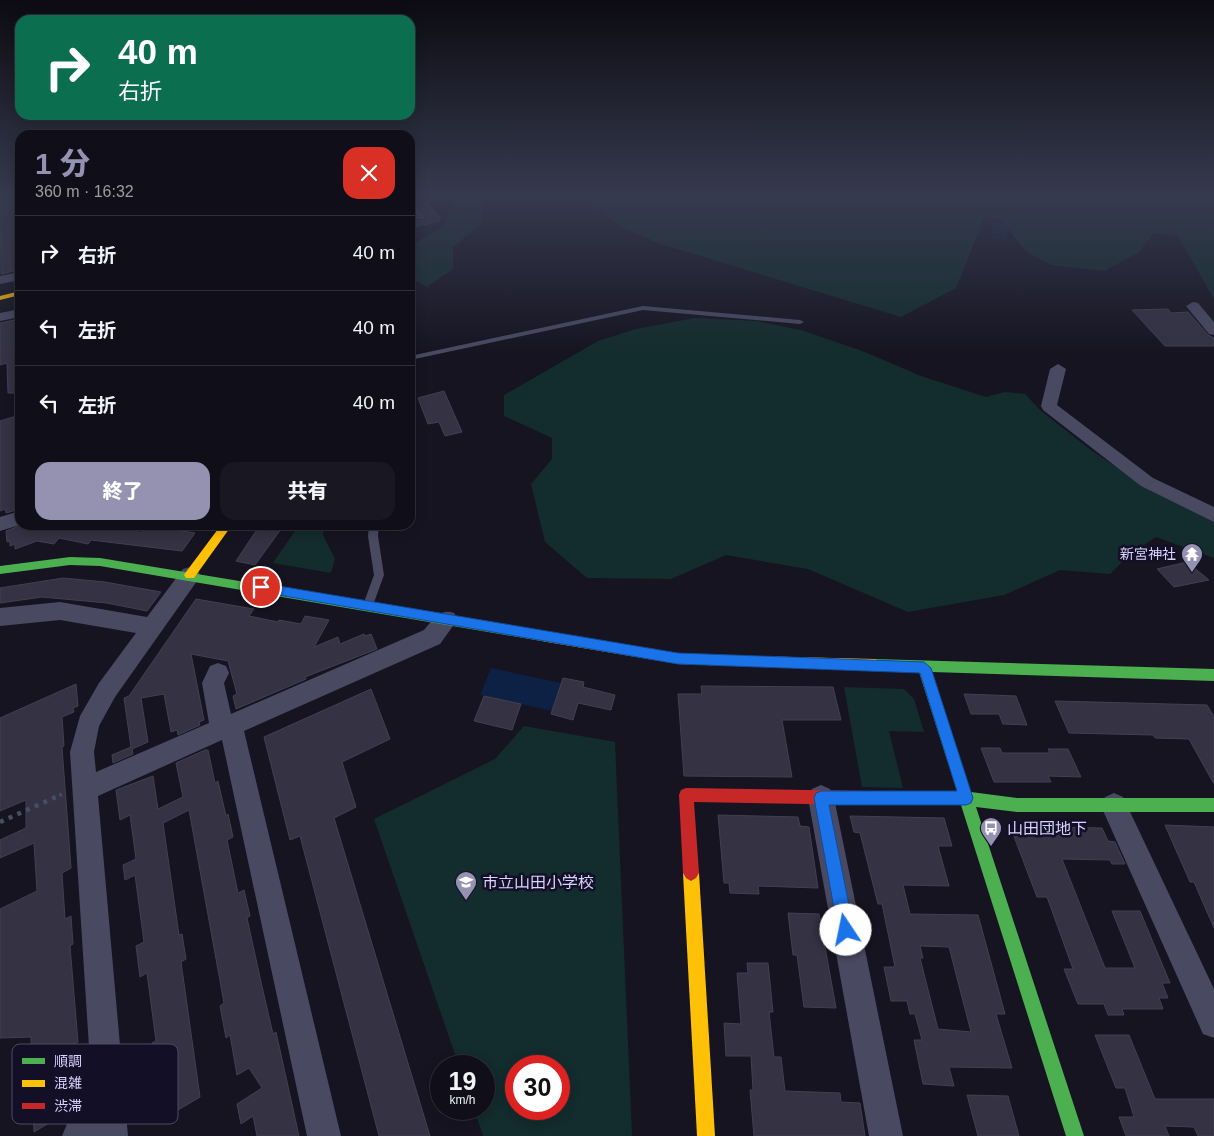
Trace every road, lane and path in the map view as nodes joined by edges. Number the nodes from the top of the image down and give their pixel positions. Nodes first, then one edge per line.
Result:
1 (15, 277) edge
2 (0, 280) edge
3 (15, 294) edge
4 (0, 298) edge
5 (1193, 306) dead end
6 (15, 314) edge
7 (0, 318) edge
8 (800, 322) dead end
9 (1214, 331) edge
10 (415, 357) edge
11 (1058, 369) dead end
12 (1210, 510) edge
13 (15, 520) edge
14 (0, 524) edge
15 (223, 530) edge
16 (374, 530) edge
17 (0, 570) edge
18 (190, 576) junction
19 (368, 605) junction
20 (0, 617) edge
21 (447, 619) junction
22 (151, 627) junction
23 (924, 668) junction
24 (218, 673) dead end
25 (1214, 675) edge
26 (226, 727) junction
27 (78, 789) junction
28 (821, 798) junction
29 (966, 798) junction
30 (1214, 805) edge
31 (1114, 806) junction
32 (0, 822) edge
33 (1214, 1023) edge
34 (102, 1044) edge
35 (110, 1127) edge
36 (79, 1136) edge
37 (324, 1136) edge
38 (706, 1136) edge
39 (886, 1136) edge
40 (1075, 1136) edge

1 - 2 street
3 - 4 street
5 - 9 street
6 - 7 street
8 - 10 lane
11 - 12 street
13 - 14 street
15 - 18 street
16 - 19 lane
17 - 18 street
18 - 19 street
18 - 22 street
19 - 21 street
20 - 22 street
21 - 23 street
21 - 26 street
22 - 27 street
23 - 25 street
23 - 29 street
24 - 26 street
26 - 27 street
26 - 37 street
27 - 32 path
27 - 34 street
28 - 29 street
28 - 38 street
28 - 39 street
29 - 31 street
29 - 40 street
30 - 31 street
31 - 33 street
35 - 36 street

